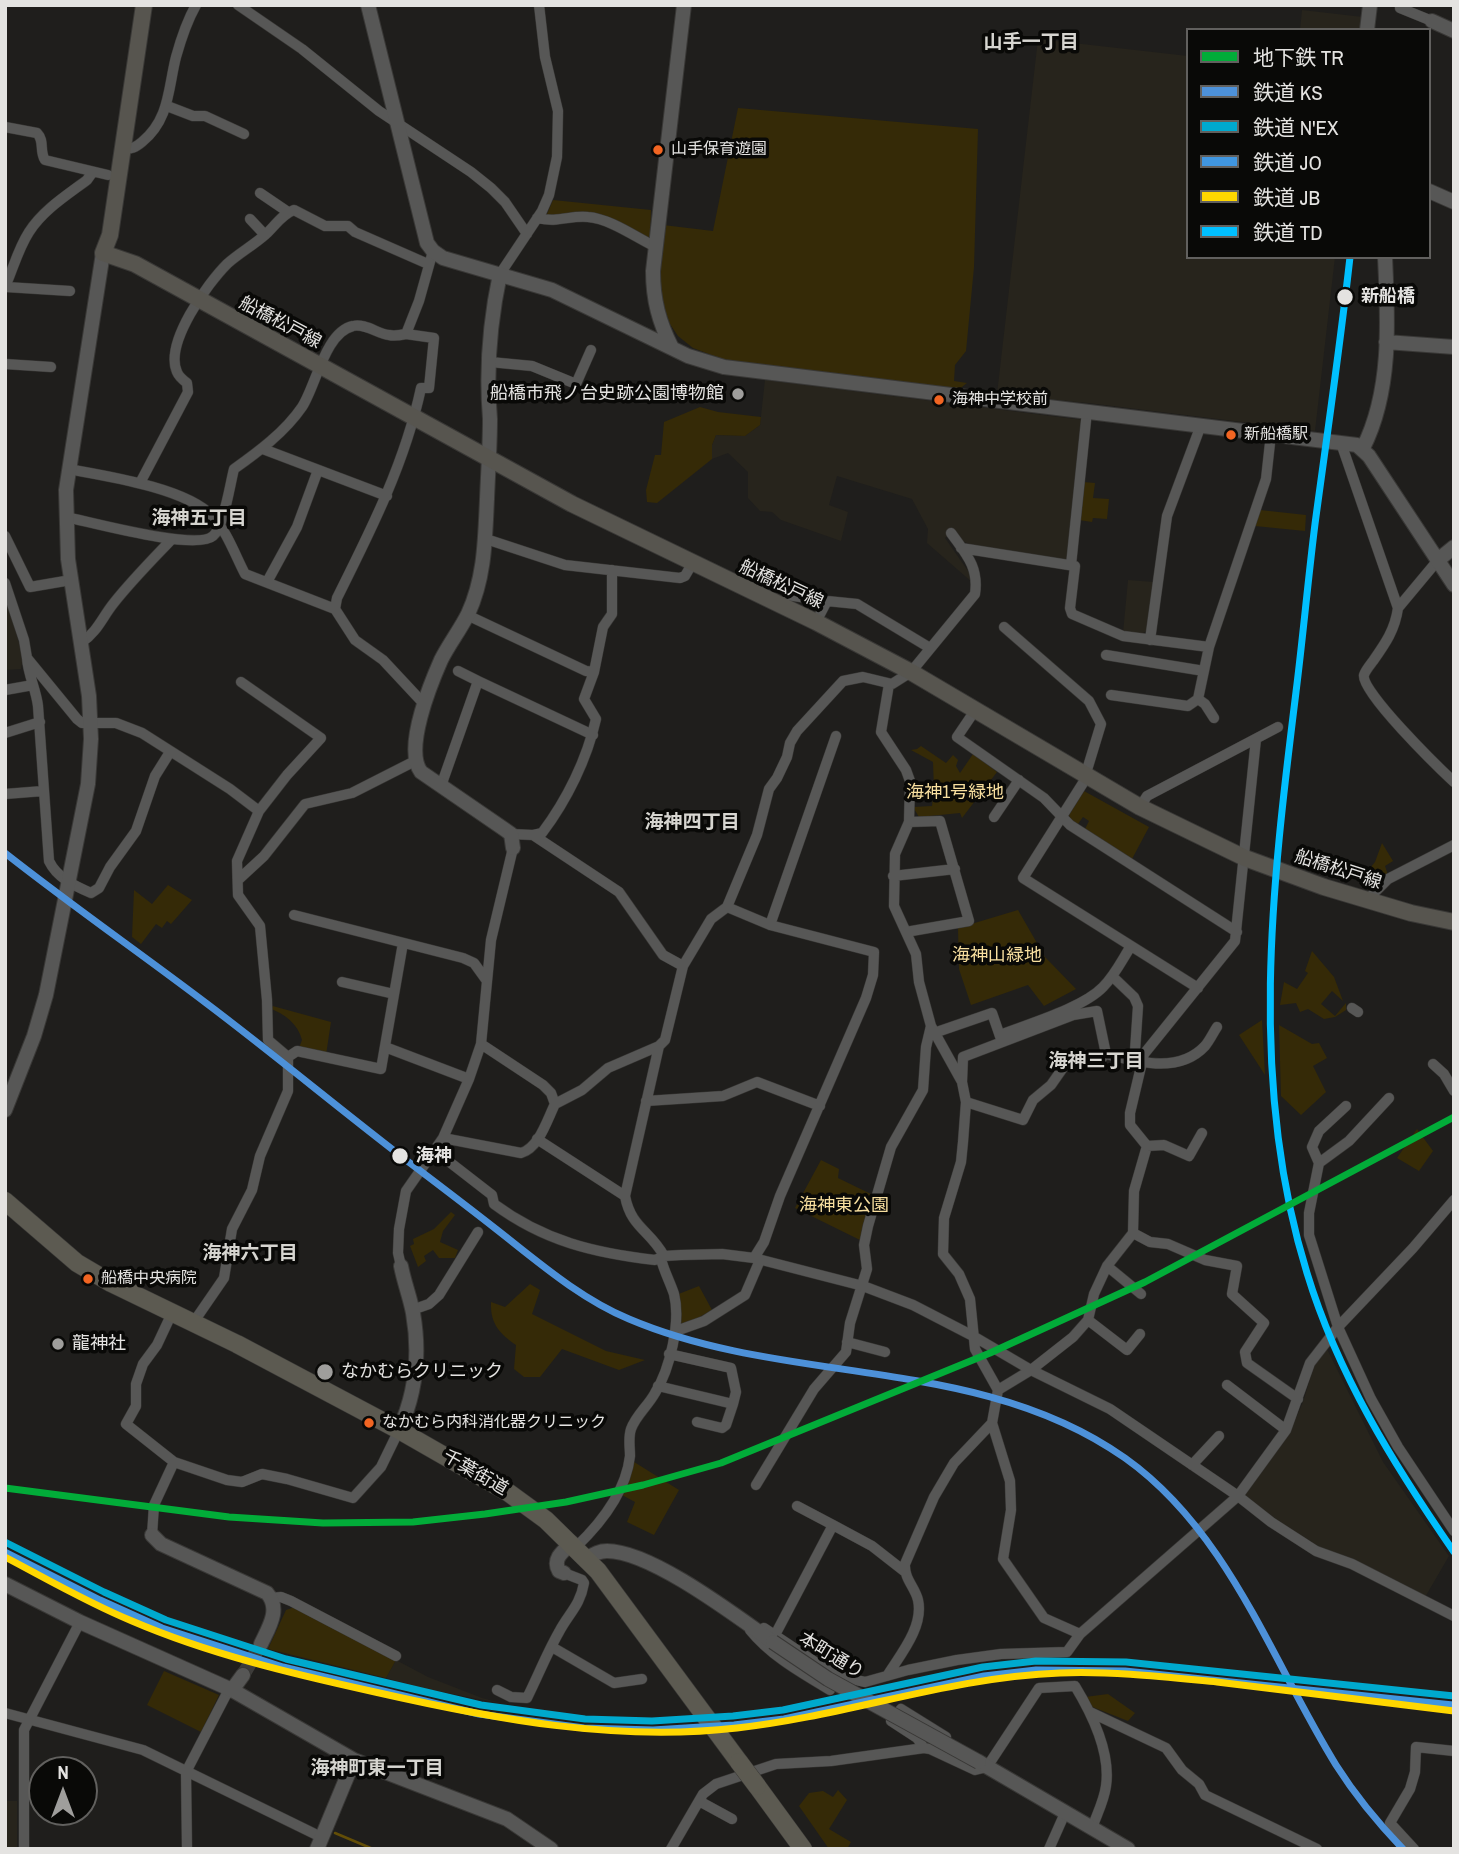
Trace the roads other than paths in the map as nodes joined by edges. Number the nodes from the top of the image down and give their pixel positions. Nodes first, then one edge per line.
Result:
1 (134, 5) edge
2 (144, 5) edge
3 (196, 5) edge
4 (238, 5) edge
5 (368, 5) edge
6 (539, 5) edge
7 (684, 5) edge
8 (1370, 5) edge
9 (1401, 5) edge
10 (1432, 21) joint
11 (1367, 28) edge
12 (1454, 31) edge
13 (167, 106) junction
14 (397, 122) junction
15 (5, 127) edge
16 (244, 134) dead end
17 (123, 148) junction
18 (100, 174) junction
19 (1431, 192) edge
20 (260, 193) dead end
21 (1454, 202) edge
22 (288, 212) junction
23 (537, 218) junction
24 (250, 219) dead end
25 (265, 234) junction
26 (527, 234) junction
27 (656, 247) junction
28 (103, 253) junction
29 (430, 258) junction
30 (1385, 259) edge
31 (500, 274) junction
32 (5, 287) edge
33 (70, 291) dead end
34 (197, 300) junction
35 (406, 334) junction
36 (1386, 342) junction
37 (1454, 347) edge
38 (672, 348) junction
39 (591, 351) dead end
40 (490, 362) junction
41 (5, 364) edge
42 (320, 366) junction
43 (51, 367) dead end
44 (1087, 411) junction
45 (415, 417) junction
46 (1202, 425) junction
47 (1270, 434) junction
48 (1341, 443) junction
49 (1363, 448) junction
50 (262, 449) junction
51 (489, 460) junction
52 (68, 469) junction
53 (318, 470) junction
54 (140, 483) junction
55 (387, 496) junction
56 (66, 517) junction
57 (219, 525) junction
58 (951, 533) dead end
59 (5, 536) edge
60 (172, 539) junction
61 (486, 539) junction
62 (1454, 547) edge
63 (961, 548) junction
64 (1438, 560) junction
65 (692, 564) junction
66 (1071, 565) junction
67 (612, 570) junction
68 (71, 580) junction
69 (267, 582) junction
70 (5, 583) edge
71 (1454, 585) edge
72 (787, 596) dead end
73 (827, 601) junction
74 (1398, 608) junction
75 (335, 609) junction
76 (467, 615) junction
77 (816, 622) junction
78 (1004, 627) dead end
79 (1150, 640) junction
80 (82, 642) junction
81 (1209, 647) junction
82 (930, 648) junction
83 (1106, 655) dead end
84 (27, 658) junction
85 (458, 671) dead end
86 (1204, 671) junction
87 (594, 672) junction
88 (911, 672) junction
89 (478, 681) junction
90 (241, 682) dead end
91 (889, 684) junction
92 (33, 685) junction
93 (5, 690) edge
94 (1111, 695) dead end
95 (1198, 699) junction
96 (425, 705) junction
97 (976, 709) junction
98 (1214, 718) dead end
99 (40, 722) junction
100 (91, 723) junction
101 (1278, 727) dead end
102 (5, 733) edge
103 (593, 735) junction
104 (836, 736) dead end
105 (1256, 739) junction
106 (170, 752) junction
107 (415, 761) junction
108 (1086, 775) junction
109 (1018, 780) junction
110 (1454, 782) edge
111 (441, 786) junction
112 (43, 791) junction
113 (5, 794) edge
114 (1140, 807) junction
115 (259, 811) junction
116 (1063, 816) junction
117 (994, 817) dead end
118 (909, 822) junction
119 (533, 835) junction
120 (512, 841) junction
121 (1454, 845) edge
122 (1245, 858) junction
123 (955, 869) junction
124 (893, 876) junction
125 (238, 880) junction
126 (69, 882) junction
127 (1367, 900) junction
128 (727, 907) junction
129 (294, 915) dead end
130 (1454, 922) edge
131 (770, 925) junction
132 (905, 932) junction
133 (1237, 932) junction
134 (403, 943) junction
135 (1131, 946) junction
136 (683, 966) junction
137 (1112, 976) junction
138 (342, 982) dead end
139 (488, 982) junction
140 (1198, 988) junction
141 (394, 994) junction
142 (1217, 1027) dead end
143 (932, 1030) junction
144 (1001, 1039) junction
145 (481, 1044) junction
146 (659, 1046) junction
147 (385, 1047) junction
148 (1106, 1054) junction
149 (288, 1057) junction
150 (1143, 1063) junction
151 (1433, 1064) dead end
152 (469, 1079) junction
153 (962, 1082) junction
154 (1454, 1091) edge
155 (1390, 1098) dead end
156 (646, 1101) junction
157 (966, 1102) junction
158 (555, 1104) junction
159 (820, 1106) junction
160 (1346, 1106) dead end
161 (5, 1110) edge
162 (1202, 1133) dead end
163 (443, 1139) junction
164 (537, 1139) junction
165 (1147, 1146) junction
166 (433, 1150) junction
167 (1319, 1163) junction
168 (625, 1196) junction
169 (1454, 1200) edge
170 (5, 1201) edge
171 (478, 1232) dead end
172 (1133, 1233) junction
173 (662, 1257) junction
174 (757, 1259) junction
175 (401, 1266) joint
176 (1107, 1266) junction
177 (863, 1286) junction
178 (1141, 1294) dead end
179 (412, 1310) junction
180 (172, 1313) junction
181 (1088, 1320) junction
182 (193, 1323) junction
183 (1338, 1327) junction
184 (676, 1331) junction
185 (1140, 1334) dead end
186 (973, 1336) junction
187 (848, 1342) junction
188 (885, 1352) dead end
189 (669, 1354) junction
190 (1031, 1370) junction
191 (1227, 1385) dead end
192 (658, 1386) junction
193 (999, 1390) junction
194 (1298, 1399) junction
195 (733, 1404) junction
196 (697, 1422) dead end
197 (992, 1423) junction
198 (399, 1430) junction
199 (1286, 1430) junction
200 (1219, 1436) dead end
201 (174, 1462) junction
202 (1192, 1465) junction
203 (756, 1485) dead end
204 (1238, 1496) junction
205 (797, 1506) dead end
206 (833, 1525) junction
207 (1454, 1531) edge
208 (152, 1535) joint
209 (578, 1550) junction
210 (904, 1571) junction
211 (564, 1573) joint
212 (5, 1584) edge
213 (271, 1598) junction
214 (730, 1612) junction
215 (1454, 1616) edge
216 (743, 1621) junction
217 (79, 1622) junction
218 (1080, 1634) junction
219 (774, 1639) junction
220 (261, 1644) tunnel mouth
221 (552, 1647) junction
222 (396, 1656) dead end
223 (243, 1675) tunnel mouth
224 (887, 1676) junction
225 (642, 1679) dead end
226 (232, 1690) junction
227 (497, 1690) dead end
228 (830, 1690) dead end
229 (1090, 1712) junction
230 (5, 1713) edge
231 (28, 1719) junction
232 (924, 1748) junction
233 (1454, 1751) edge
234 (354, 1760) junction
235 (983, 1765) junction
236 (186, 1772) junction
237 (699, 1801) junction
238 (1065, 1813) junction
239 (732, 1819) dead end
240 (1092, 1828) junction
241 (319, 1843) edge
242 (24, 1849) edge
243 (187, 1849) edge
244 (551, 1849) edge
245 (671, 1849) edge
246 (803, 1849) edge
247 (1049, 1849) edge
248 (1128, 1849) edge
249 (1317, 1849) edge
250 (1415, 1849) edge

1 - 18 main road
2 - 17 main road
3 - 13 street
4 - 14 street
5 - 14 street
6 - 23 street
7 - 27 street
8 - 11 street
9 - 10 street
10 - 12 street
13 - 16 street
13 - 17 street
14 - 26 street
14 - 29 street
15 - 18 street
17 - 28 main road
18 - 28 main road
18 - 32 street
19 - 21 street
20 - 22 street
22 - 25 street
22 - 29 street
23 - 26 street
23 - 27 street
24 - 25 street
25 - 34 street
26 - 31 street
27 - 38 street
28 - 34 main road, 船橋松戸線
28 - 52 street
29 - 31 street
29 - 35 street
30 - 36 street
31 - 38 street
31 - 40 street
32 - 33 street
34 - 42 main road, 船橋松戸線
34 - 54 street
35 - 42 street
35 - 45 street
36 - 37 street
36 - 49 street
38 - 44 street
39 - 40 street
40 - 51 street
41 - 43 street
42 - 45 main road, 船橋松戸線
42 - 50 street
44 - 46 street
44 - 66 street
45 - 51 main road, 船橋松戸線
45 - 55 street
46 - 47 street
46 - 79 street
47 - 48 street
47 - 81 street
48 - 49 street
48 - 74 street
49 - 64 street
50 - 53 street
50 - 57 street
51 - 61 street
51 - 65 main road, 船橋松戸線
52 - 54 street
52 - 56 street
53 - 55 street
53 - 69 street
54 - 57 street
55 - 75 street
56 - 60 street
56 - 68 street
57 - 60 street
57 - 69 street
58 - 63 street
59 - 68 street
60 - 80 street
61 - 67 street
61 - 76 street
62 - 64 street
63 - 66 street
63 - 82 street
64 - 71 street
64 - 74 street
65 - 67 street
65 - 77 main road, 船橋松戸線
66 - 79 street
67 - 87 street
68 - 80 street
69 - 75 street
70 - 84 street
72 - 73 street
73 - 77 street
73 - 82 street
74 - 110 street
75 - 96 street
76 - 87 street
76 - 96 street
77 - 88 main road, 船橋松戸線
78 - 108 street
79 - 81 street
80 - 100 street
81 - 86 street
82 - 88 street
83 - 86 street
84 - 92 street
84 - 100 street
85 - 89 street
86 - 95 street
87 - 103 street
88 - 91 street
88 - 97 main road, 船橋松戸線
89 - 103 street
89 - 111 street
90 - 115 street
91 - 118 street
91 - 128 street
92 - 93 street
92 - 99 street
94 - 95 street
95 - 98 street
96 - 107 street
97 - 108 main road, 船橋松戸線
97 - 109 street
99 - 102 street
99 - 112 street
100 - 106 street
100 - 126 street
101 - 105 street
103 - 119 street
104 - 131 street
105 - 114 street
105 - 122 street
106 - 115 street
106 - 126 street
107 - 111 street
107 - 125 street
108 - 114 main road, 船橋松戸線
108 - 116 street
109 - 116 street
109 - 117 street
111 - 120 street
112 - 113 street
112 - 126 street
114 - 122 main road, 船橋松戸線
115 - 125 street
116 - 133 street
116 - 135 street
118 - 123 street
118 - 124 street
119 - 120 street
119 - 136 street
120 - 139 street
121 - 127 street
122 - 127 main road, 船橋松戸線
122 - 133 street
123 - 124 street
123 - 132 street
124 - 132 street
125 - 149 street
126 - 161 street
127 - 130 main road, 船橋松戸線
128 - 131 street
128 - 136 street
129 - 134 street
131 - 159 street
132 - 143 street
133 - 140 street
134 - 139 street
134 - 141 street
135 - 137 street
135 - 140 street
136 - 146 street
137 - 144 street
137 - 150 street
138 - 141 street
139 - 145 street
140 - 150 street
141 - 147 street
142 - 150 street
143 - 144 street
143 - 153 street
143 - 177 street
144 - 148 street
144 - 153 street
145 - 152 street
145 - 158 street
146 - 156 street
146 - 158 street
147 - 149 street
147 - 152 street
148 - 150 street
148 - 157 street
149 - 182 street
150 - 165 street
151 - 154 street
152 - 163 street
153 - 157 street
155 - 167 street
156 - 159 street
156 - 168 street
157 - 186 street
158 - 164 street
159 - 174 street
160 - 167 street
162 - 165 street
163 - 164 street
163 - 166 street
164 - 168 street
165 - 172 street
166 - 173 street
166 - 175 street
167 - 183 street
168 - 173 street
169 - 183 street
170 - 180 highway, 千葉街道
171 - 179 street
172 - 176 street
172 - 194 street
173 - 174 street
173 - 184 street
174 - 177 street
174 - 184 street
175 - 179 street
176 - 178 street
176 - 181 street
177 - 186 street
177 - 187 street
179 - 198 street
180 - 182 highway, 千葉街道
180 - 201 street
181 - 185 street
181 - 190 street
182 - 198 highway, 千葉街道
183 - 194 street
183 - 207 street
184 - 189 street
186 - 190 street
186 - 193 street
187 - 188 street
187 - 203 street
189 - 192 street
189 - 195 street
190 - 193 street
190 - 202 street
191 - 199 street
192 - 195 street
192 - 209 street
193 - 197 street
194 - 199 street
195 - 196 street
197 - 210 street
197 - 218 street
198 - 201 street
198 - 209 highway, 千葉街道
199 - 204 street
200 - 202 street
201 - 208 street
202 - 204 street
204 - 215 street
204 - 218 street
205 - 206 street
206 - 210 street
206 - 219 street
208 - 213 street
209 - 211 street
209 - 214 street, 本町通り
209 - 246 highway, 千葉街道, bridge
210 - 224 street
211 - 221 street
212 - 217 street
213 - 220 street
213 - 222 street
214 - 216 street, 本町通り
214 - 219 street
216 - 219 street, 本町通り
216 - 228 street
217 - 226 street
217 - 231 street
218 - 224 street
219 - 224 street
219 - 235 street, 本町通り, bridge
221 - 225 street
221 - 227 street
223 - 226 street
226 - 234 street
226 - 236 street
229 - 235 street
229 - 240 street
229 - 249 street
230 - 231 street
231 - 236 street
231 - 242 street
232 - 235 street
232 - 235 street
232 - 237 street
233 - 250 street
234 - 241 street
234 - 244 street
235 - 238 street, 本町通り
236 - 241 street
236 - 243 street
237 - 239 street
237 - 245 street
238 - 240 street, 本町通り
238 - 247 street
240 - 248 street, 本町通り

